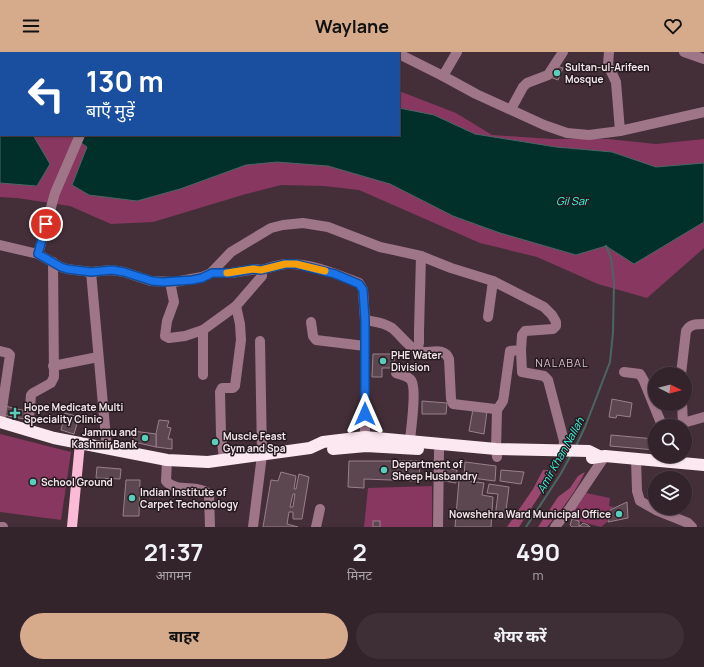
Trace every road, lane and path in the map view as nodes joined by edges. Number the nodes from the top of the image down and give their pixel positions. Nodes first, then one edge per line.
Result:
1 (457, 52) edge
2 (563, 52) edge
3 (609, 52) edge
4 (684, 52) edge
5 (400, 54) edge
6 (704, 60) edge
7 (444, 76) junction
8 (511, 109) junction
9 (704, 112) edge
10 (620, 131) junction
11 (80, 136) edge
12 (0, 245) edge
13 (38, 254) junction
14 (421, 256) junction
15 (53, 262) junction
16 (261, 270) junction
17 (91, 272) junction
18 (212, 273) junction
19 (493, 281) junction
20 (170, 282) junction
21 (236, 306) junction
22 (488, 317) dead end
23 (365, 320) junction
24 (311, 322) dead end
25 (704, 324) edge
26 (203, 330) junction
27 (260, 341) dead end
28 (365, 346) junction
29 (417, 350) junction
30 (521, 350) junction
31 (0, 351) edge
32 (98, 357) junction
33 (53, 366) junction
34 (682, 367) edge
35 (624, 372) dead end
36 (396, 373) dead end
37 (203, 375) dead end
38 (497, 410) junction
39 (704, 417) edge
40 (659, 419) edge
41 (692, 420) edge
42 (0, 422) edge
43 (28, 431) junction
44 (365, 437) junction
45 (410, 440) junction
46 (80, 443) junction
47 (440, 447) junction
48 (310, 448) junction
49 (107, 449) junction
50 (497, 453) junction
51 (563, 454) junction
52 (262, 455) junction
53 (595, 455) junction
54 (224, 459) junction
55 (636, 459) junction
56 (648, 459) edge
57 (167, 460) junction
58 (692, 463) edge
59 (704, 465) edge
60 (320, 509) dead end
61 (72, 527) edge
62 (210, 527) edge
63 (253, 527) edge
64 (316, 527) edge
65 (438, 527) edge
66 (555, 527) edge
67 (692, 527) edge

1 - 7 street
2 - 8 street
3 - 10 street
4 - 6 street
5 - 7 street
7 - 8 street
8 - 10 street
9 - 10 street
11 - 13 street
12 - 13 street
13 - 15 street
14 - 18 street
14 - 19 street
14 - 29 street
15 - 17 street
15 - 33 street
16 - 18 street
16 - 21 street
16 - 23 street
17 - 20 street
17 - 32 street
18 - 20 street
19 - 22 street
19 - 30 street
20 - 26 street
21 - 26 street
21 - 54 street
23 - 28 street
23 - 29 street
24 - 28 street
25 - 34 street
26 - 37 street
27 - 52 street
28 - 44 street
29 - 38 street
30 - 38 street
30 - 51 street
31 - 42 street
32 - 33 street
32 - 49 street
33 - 43 street
35 - 40 street
36 - 45 street
38 - 50 street
39 - 41 street
42 - 43 highway
43 - 46 highway
44 - 45 highway
44 - 48 highway
45 - 47 highway
46 - 49 highway
46 - 61 main road
47 - 48 highway
47 - 50 highway
47 - 65 street
48 - 52 highway
49 - 57 highway
50 - 51 highway
51 - 53 highway
52 - 54 highway
52 - 63 street
53 - 55 highway
53 - 66 street
54 - 57 highway
55 - 56 highway
55 - 67 street
57 - 62 street
58 - 59 highway
60 - 64 street

